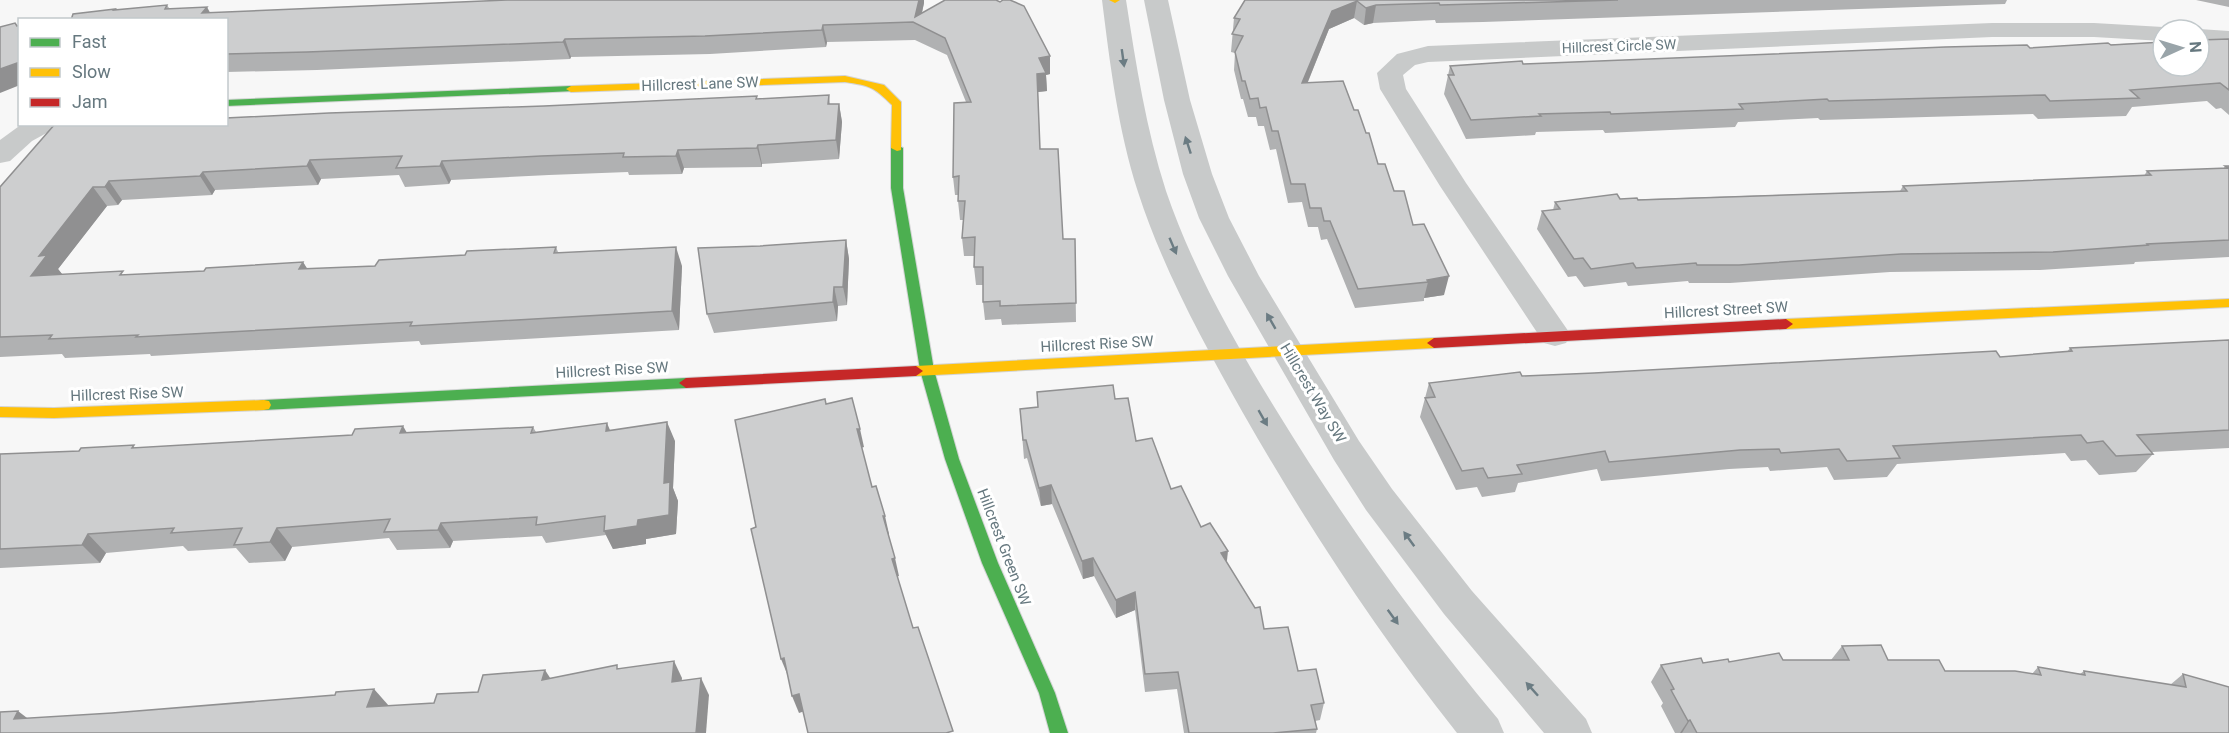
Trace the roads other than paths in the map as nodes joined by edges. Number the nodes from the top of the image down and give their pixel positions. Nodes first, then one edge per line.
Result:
1 (1114, 0) edge
2 (1156, 0) edge
3 (2151, 33) edge
4 (2211, 37) edge
5 (2229, 38) edge
6 (228, 103) edge
7 (39, 126) edge
8 (0, 155) edge
9 (2229, 303) edge
10 (1555, 334) junction
11 (1289, 351) junction
12 (1226, 355) junction
13 (927, 370) junction
14 (0, 412) edge
15 (1059, 733) edge
16 (1483, 733) edge
17 (1571, 733) edge

1 -> 12 street
11 -> 2 street, Hillcrest Way SW
3 - 10 street, Hillcrest Circle SW
4 - 5 street
6 - 13 street, Hillcrest Lane SW
7 - 8 street
9 - 10 street, Hillcrest Street SW
10 - 11 street, Hillcrest Street SW
11 - 12 street, Hillcrest Street SW
17 -> 11 street, Hillcrest Way SW
12 - 13 street, Hillcrest Rise SW
12 -> 16 street
13 - 14 street, Hillcrest Rise SW
13 - 15 street, Hillcrest Green SW

